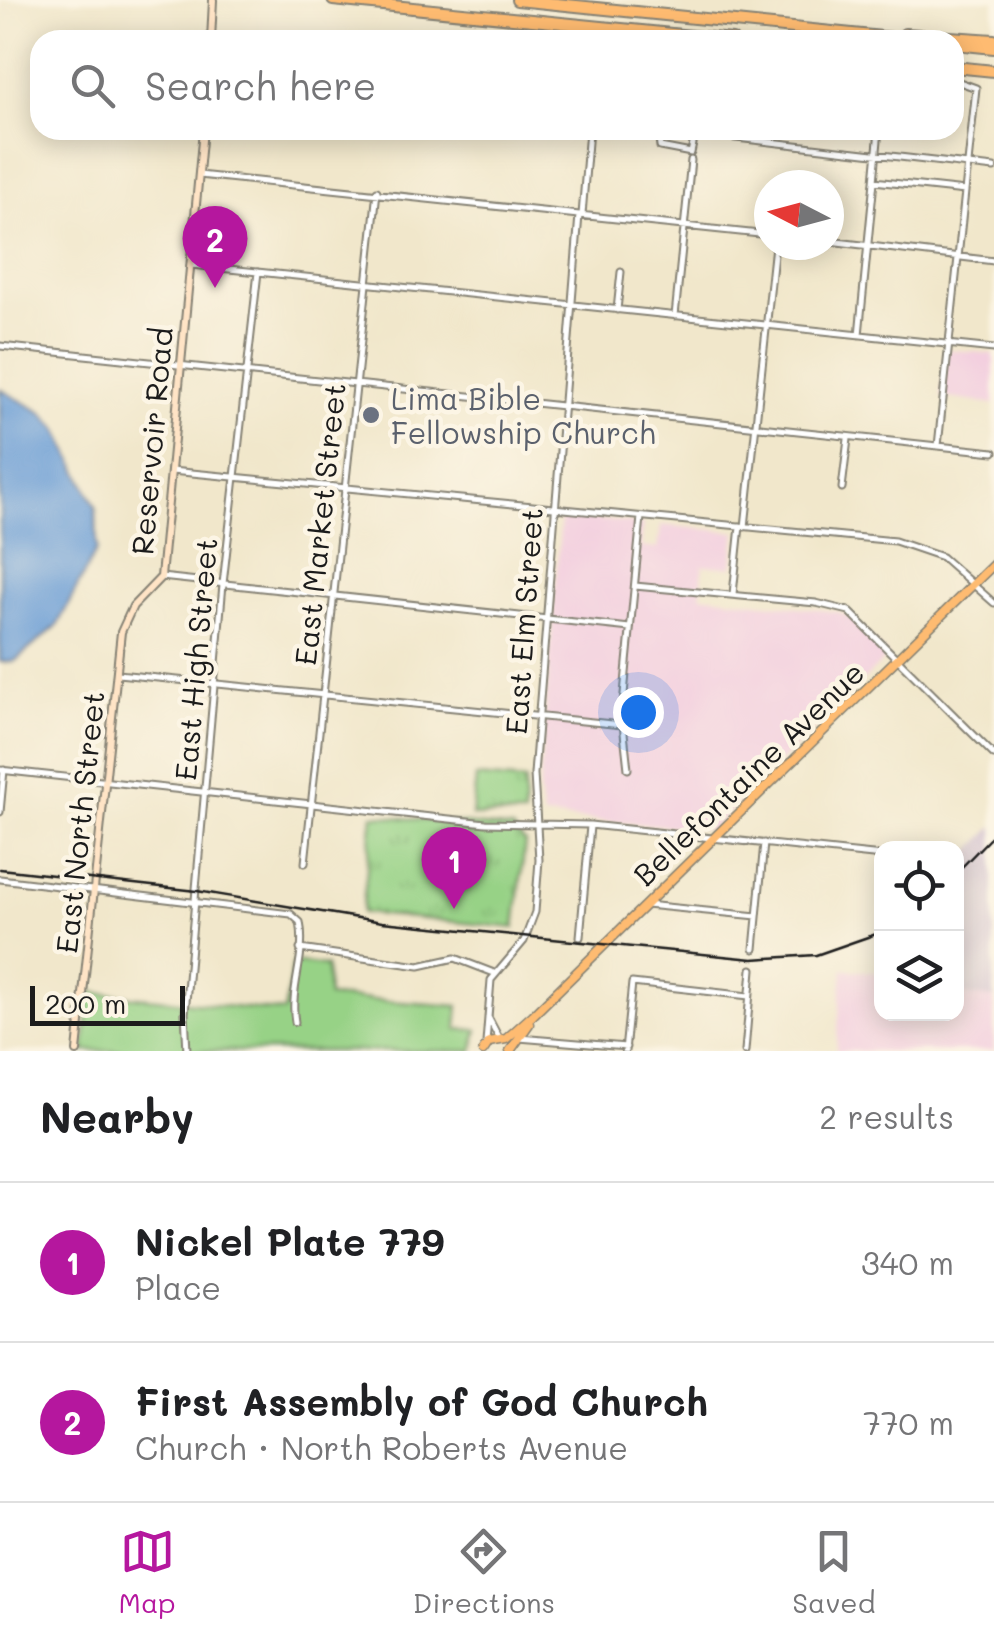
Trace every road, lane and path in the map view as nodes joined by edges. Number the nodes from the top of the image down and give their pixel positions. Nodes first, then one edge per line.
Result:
1 (333, 0) edge
2 (517, 0) edge
3 (213, 3) edge
4 (682, 17) junction
5 (212, 30) edge
6 (632, 30) edge
7 (812, 30) edge
8 (858, 30) edge
9 (964, 38) edge
10 (994, 40) edge
11 (964, 45) edge
12 (994, 48) edge
13 (964, 65) edge
14 (994, 68) edge
15 (964, 81) edge
16 (202, 140) edge
17 (588, 140) edge
18 (659, 140) edge
19 (693, 140) edge
20 (750, 140) edge
21 (879, 140) edge
22 (877, 156) junction
23 (691, 160) dead end
24 (968, 165) junction
25 (994, 168) edge
26 (199, 175) junction
27 (874, 181) junction
28 (377, 190) junction
29 (965, 192) junction
30 (580, 215) junction
31 (684, 226) junction
32 (754, 233) edge
33 (844, 243) edge
34 (868, 245) junction
35 (958, 256) junction
36 (773, 260) edge
37 (994, 261) edge
38 (190, 265) junction
39 (258, 272) junction
40 (621, 272) dead end
41 (367, 284) junction
42 (570, 305) junction
43 (618, 310) junction
44 (675, 316) junction
45 (766, 326) junction
46 (858, 336) junction
47 (949, 345) junction
48 (0, 346) edge
49 (994, 350) edge
50 (181, 367) junction
51 (246, 373) junction
52 (356, 385) junction
53 (563, 408) junction
54 (756, 429) junction
55 (848, 439) junction
56 (938, 446) junction
57 (994, 452) edge
58 (171, 471) junction
59 (234, 477) junction
60 (345, 488) junction
61 (842, 488) dead end
62 (554, 508) junction
63 (641, 517) junction
64 (743, 526) junction
65 (994, 564) edge
66 (161, 577) junction
67 (223, 584) junction
68 (973, 584) junction
69 (635, 586) junction
70 (734, 594) junction
71 (334, 596) junction
72 (994, 603) edge
73 (547, 619) junction
74 (630, 628) junction
75 (898, 658) junction
76 (117, 674) junction
77 (214, 683) junction
78 (323, 694) junction
79 (539, 716) junction
80 (622, 725) junction
81 (994, 755) edge
82 (628, 769) dead end
83 (2, 770) edge
84 (105, 781) junction
85 (205, 792) junction
86 (311, 803) junction
87 (0, 812) edge
88 (534, 825) junction
89 (590, 825) junction
90 (714, 838) junction
91 (764, 844) junction
92 (874, 855) edge
93 (305, 863) dead end
94 (0, 879) edge
95 (94, 888) junction
96 (196, 900) junction
97 (646, 904) junction
98 (757, 916) junction
99 (580, 937) dead end
100 (300, 949) junction
101 (754, 949) dead end
102 (752, 969) dead end
103 (494, 973) junction
104 (749, 996) junction
105 (486, 1014) junction
106 (534, 1015) junction
107 (295, 1022) dead end
108 (519, 1034) junction
109 (500, 1039) junction
110 (484, 1048) edge
111 (626, 1049) edge
112 (78, 1051) edge
113 (187, 1051) edge
114 (510, 1051) edge
115 (745, 1051) edge

1 - 6 highway
2 - 4 highway
3 - 5 street
4 - 7 highway
4 - 8 highway
9 - 10 highway
11 - 12 highway
13 - 14 highway
15 - 24 street
16 - 26 street, Reservoir Road
17 - 30 street, East Elm Street
18 - 19 street
20 - 22 street
21 - 22 street
22 - 24 street
22 - 27 street
23 - 31 street
24 - 25 street
24 - 29 street
26 - 28 street
26 - 38 street, Reservoir Road
27 - 29 street
27 - 34 street
28 - 30 street
28 - 41 street, East Market Street
29 - 35 street
30 - 31 street
30 - 42 street, East Elm Street
31 - 32 street
31 - 44 street
33 - 34 street
34 - 35 street
34 - 46 street
35 - 37 street
35 - 47 street
36 - 45 street
38 - 39 street
38 - 50 street, Reservoir Road
39 - 41 street
39 - 51 street, East High Street
40 - 43 street
41 - 42 street
41 - 52 street, East Market Street
42 - 43 street
42 - 53 street, East Elm Street
43 - 44 street
44 - 45 street
45 - 46 street
45 - 54 street
46 - 47 street
47 - 49 street
47 - 56 street
48 - 50 street
50 - 51 street
50 - 58 street, Reservoir Road
51 - 52 street
51 - 59 street, East High Street
52 - 53 street
52 - 60 street, East Market Street
53 - 54 street
53 - 62 street, East Elm Street
54 - 55 street
54 - 64 street
55 - 56 street
55 - 61 street
56 - 57 street
58 - 59 street
58 - 66 street, Reservoir Road
59 - 60 street
59 - 67 street, East High Street
60 - 62 street
60 - 71 street, East Market Street
62 - 63 street
62 - 73 street, East Elm Street
63 - 64 street
63 - 69 street
64 - 68 street
64 - 70 street
65 - 68 main road, Bellefontaine Avenue
66 - 67 street
66 - 76 street, East North Street
67 - 71 street
67 - 77 street, East High Street
68 - 72 street
68 - 75 main road, Bellefontaine Avenue
69 - 70 street
69 - 74 street
70 - 75 street
71 - 73 street
71 - 78 street, East Market Street
73 - 74 street
73 - 79 street, East Elm Street
74 - 80 street
75 - 81 street
75 - 90 main road, Bellefontaine Avenue
76 - 77 street
76 - 84 street, East North Street
77 - 78 street
77 - 85 street, East High Street
78 - 79 street
78 - 86 street, East Market Street
79 - 80 street
79 - 88 street, East Elm Street
80 - 82 street
83 - 84 street
83 - 87 street
84 - 85 street
84 - 95 street, East North Street
85 - 86 street
85 - 96 street, East High Street
86 - 88 street
86 - 93 street, East Market Street
88 - 89 street
88 - 103 street, East Elm Street
89 - 90 street
89 - 99 street
90 - 91 street
90 - 97 main road, Bellefontaine Avenue
91 - 92 street
91 - 98 street
94 - 95 street
95 - 96 street
95 - 112 street, East North Street
96 - 100 street
96 - 113 street, East High Street
97 - 98 street
97 - 106 main road, Bellefontaine Avenue
98 - 101 street
100 - 103 street
100 - 107 street
102 - 104 street
103 - 105 street, East Elm Street
104 - 111 street
104 - 115 street
105 - 109 street
105 - 110 street, East Elm Street
106 - 108 main road, Bellefontaine Avenue
106 - 109 main road, Bellefontaine Avenue
108 - 111 street
108 - 114 main road, Bellefontaine Avenue
109 - 110 main road, Bellefontaine Avenue
109 - 114 main road

